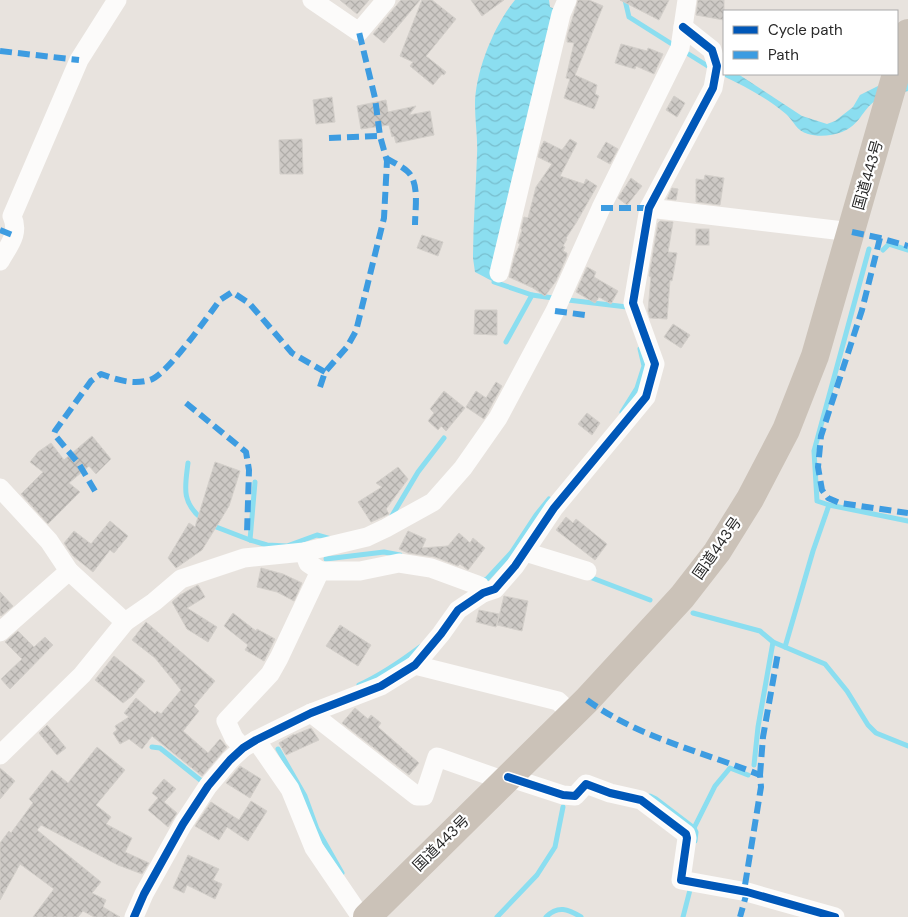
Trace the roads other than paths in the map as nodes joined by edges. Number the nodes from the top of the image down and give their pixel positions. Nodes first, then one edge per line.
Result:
1 (118, 0) edge
2 (312, 0) edge
3 (386, 0) edge
4 (567, 0) edge
5 (687, 0) edge
6 (683, 27) junction
7 (908, 33) edge
8 (898, 69) edge
9 (895, 80) edge
10 (649, 208) junction
11 (852, 232) junction
12 (0, 260) edge
13 (499, 273) dead end
14 (0, 488) edge
15 (304, 552) junction
16 (525, 552) junction
17 (69, 571) junction
18 (588, 571) dead end
19 (320, 572) junction
20 (483, 593) junction
21 (125, 622) junction
22 (0, 632) edge
23 (415, 664) junction
24 (311, 713) junction
25 (572, 714) junction
26 (250, 744) junction
27 (0, 755) edge
28 (507, 779) junction
29 (134, 917) edge
30 (360, 917) edge
31 (367, 917) edge
32 (835, 917) edge

1 - 12 street
2 - 3 street
4 - 13 street
5 - 6 street
6 - 10 street
6 - 15 street
7 - 8 highway, 国道443号
9 - 11 highway, 国道443号
10 - 11 street
10 - 16 street
11 - 25 highway, 国道443号
14 - 17 street
15 - 19 street
15 - 21 street
16 - 18 street
16 - 20 street
17 - 21 street
17 - 22 street
19 - 20 street
19 - 26 street
20 - 23 street
21 - 27 street
23 - 24 street
23 - 25 street
24 - 26 street
24 - 28 street
25 - 28 highway, 国道443号
26 - 29 street
26 - 30 street
28 - 31 highway, 国道443号
28 - 32 street

